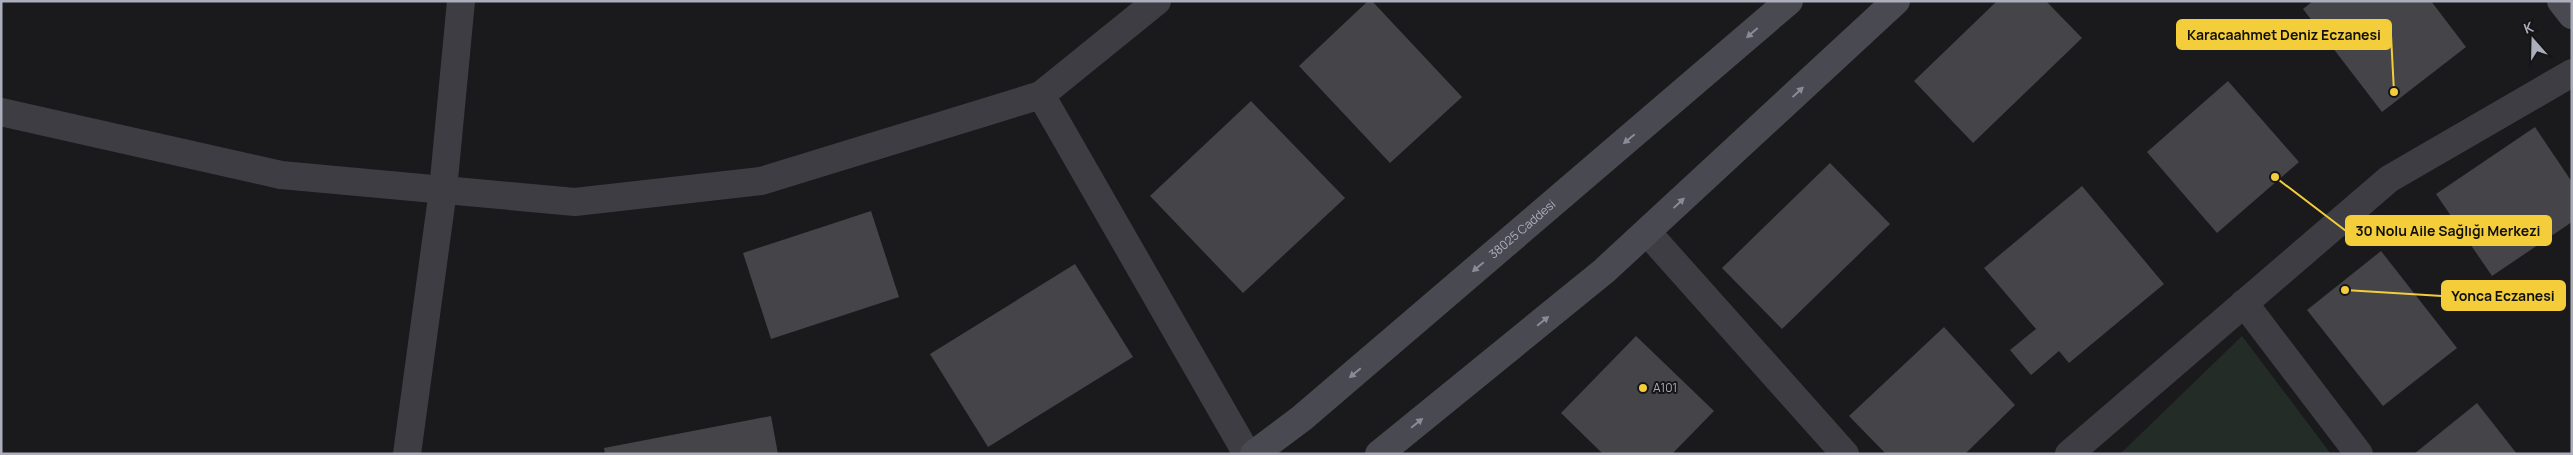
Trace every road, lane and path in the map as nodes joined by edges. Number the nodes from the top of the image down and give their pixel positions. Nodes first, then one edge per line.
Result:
1 (461, 1) edge
2 (1157, 1) edge
3 (1789, 1) edge
4 (1896, 1) edge
5 (2561, 1) edge
6 (2572, 15) edge
7 (2572, 73) edge
8 (1041, 95) junction
9 (1, 112) edge
10 (443, 190) junction
11 (1648, 232) junction
12 (2244, 303) junction
13 (407, 454) edge
14 (1247, 454) edge
15 (1254, 454) edge
16 (1379, 454) edge
17 (1845, 454) edge
18 (2069, 454) edge
19 (2359, 454) edge

1 - 10 street
2 - 8 street
3 -> 15 main road, 38025 Caddesi
11 -> 4 main road
5 - 6 main road
7 - 12 street
8 - 10 street
8 - 14 street
9 - 10 street
10 - 13 street
16 -> 11 main road
11 - 17 street
12 - 18 street
12 - 19 street

